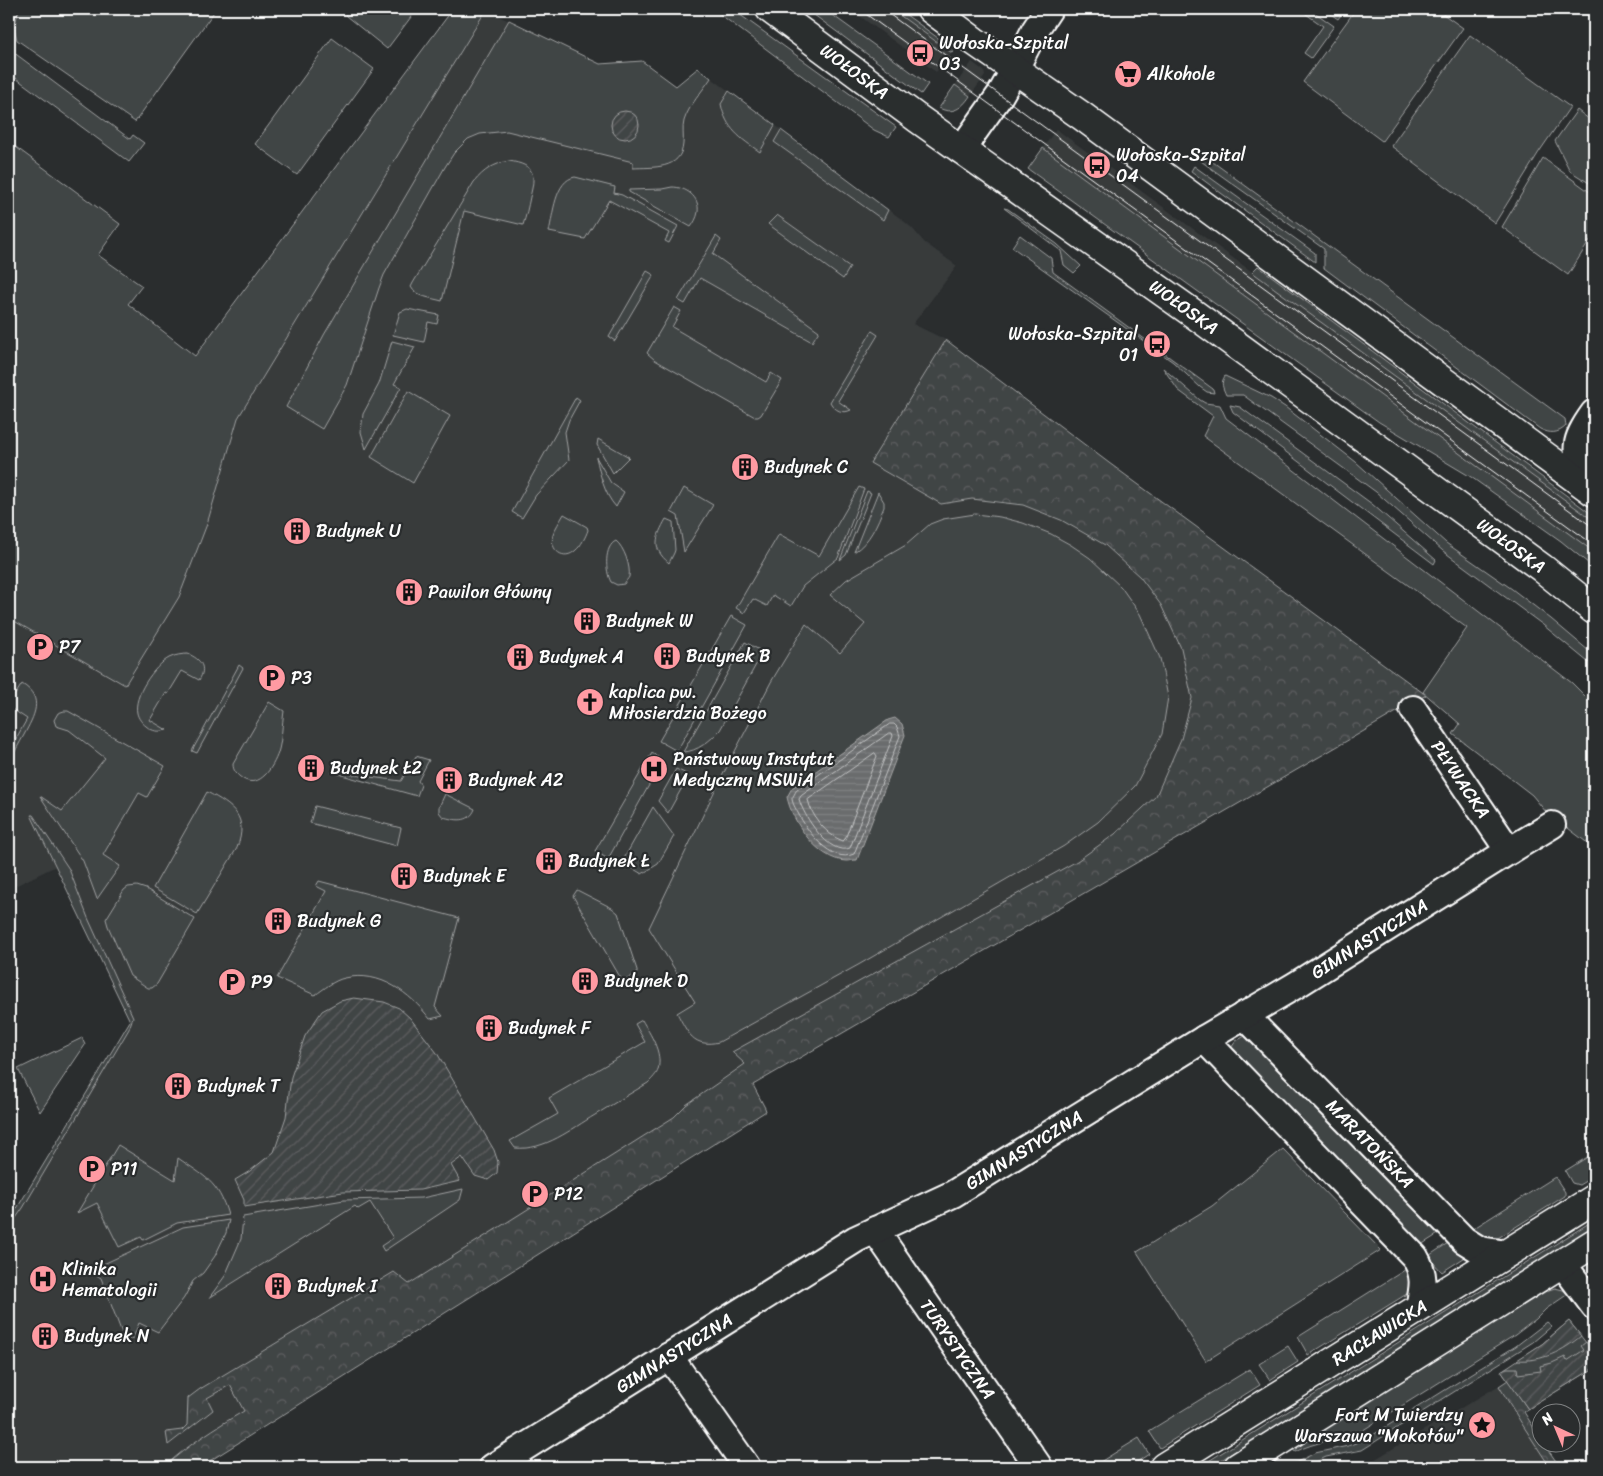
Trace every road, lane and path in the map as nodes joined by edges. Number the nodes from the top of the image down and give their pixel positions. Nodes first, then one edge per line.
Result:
1 (770, 9) edge
2 (931, 9) edge
3 (1049, 9) edge
4 (1015, 69) junction
5 (961, 150) junction
6 (1594, 413) edge
7 (1591, 490) edge
8 (1594, 610) edge
9 (1413, 709) dead end
10 (1552, 825) dead end
11 (1509, 851) junction
12 (1244, 1015) junction
13 (1204, 1039) junction
14 (1594, 1199) edge
15 (875, 1230) junction
16 (1594, 1243) edge
17 (1507, 1254) junction
18 (1562, 1263) junction
19 (1594, 1306) edge
20 (1419, 1308) junction
21 (669, 1356) junction
22 (493, 1467) edge
23 (747, 1467) edge
24 (1039, 1467) edge
25 (1164, 1467) edge
26 (1238, 1467) edge

1 - 5 main road, WOŁOSKA
2 - 4 main road
3 - 4 street
4 - 5 street
4 - 7 main road
5 - 8 main road, WOŁOSKA
6 - 7 street
9 - 11 street, PŁYWACKA
10 - 11 street, GIMNASTYCZNA
11 - 12 street, GIMNASTYCZNA
12 - 13 street, GIMNASTYCZNA
12 - 17 street, MARATOŃSKA
13 - 15 street, GIMNASTYCZNA
13 - 20 street
14 - 17 main road, RACŁAWICKA
15 - 21 street, GIMNASTYCZNA
15 - 24 street, TURYSTYCZNA
16 - 18 main road
17 - 20 main road, RACŁAWICKA
18 - 19 street
18 - 26 main road
20 - 25 main road, RACŁAWICKA
21 - 22 street, GIMNASTYCZNA
21 - 23 street

